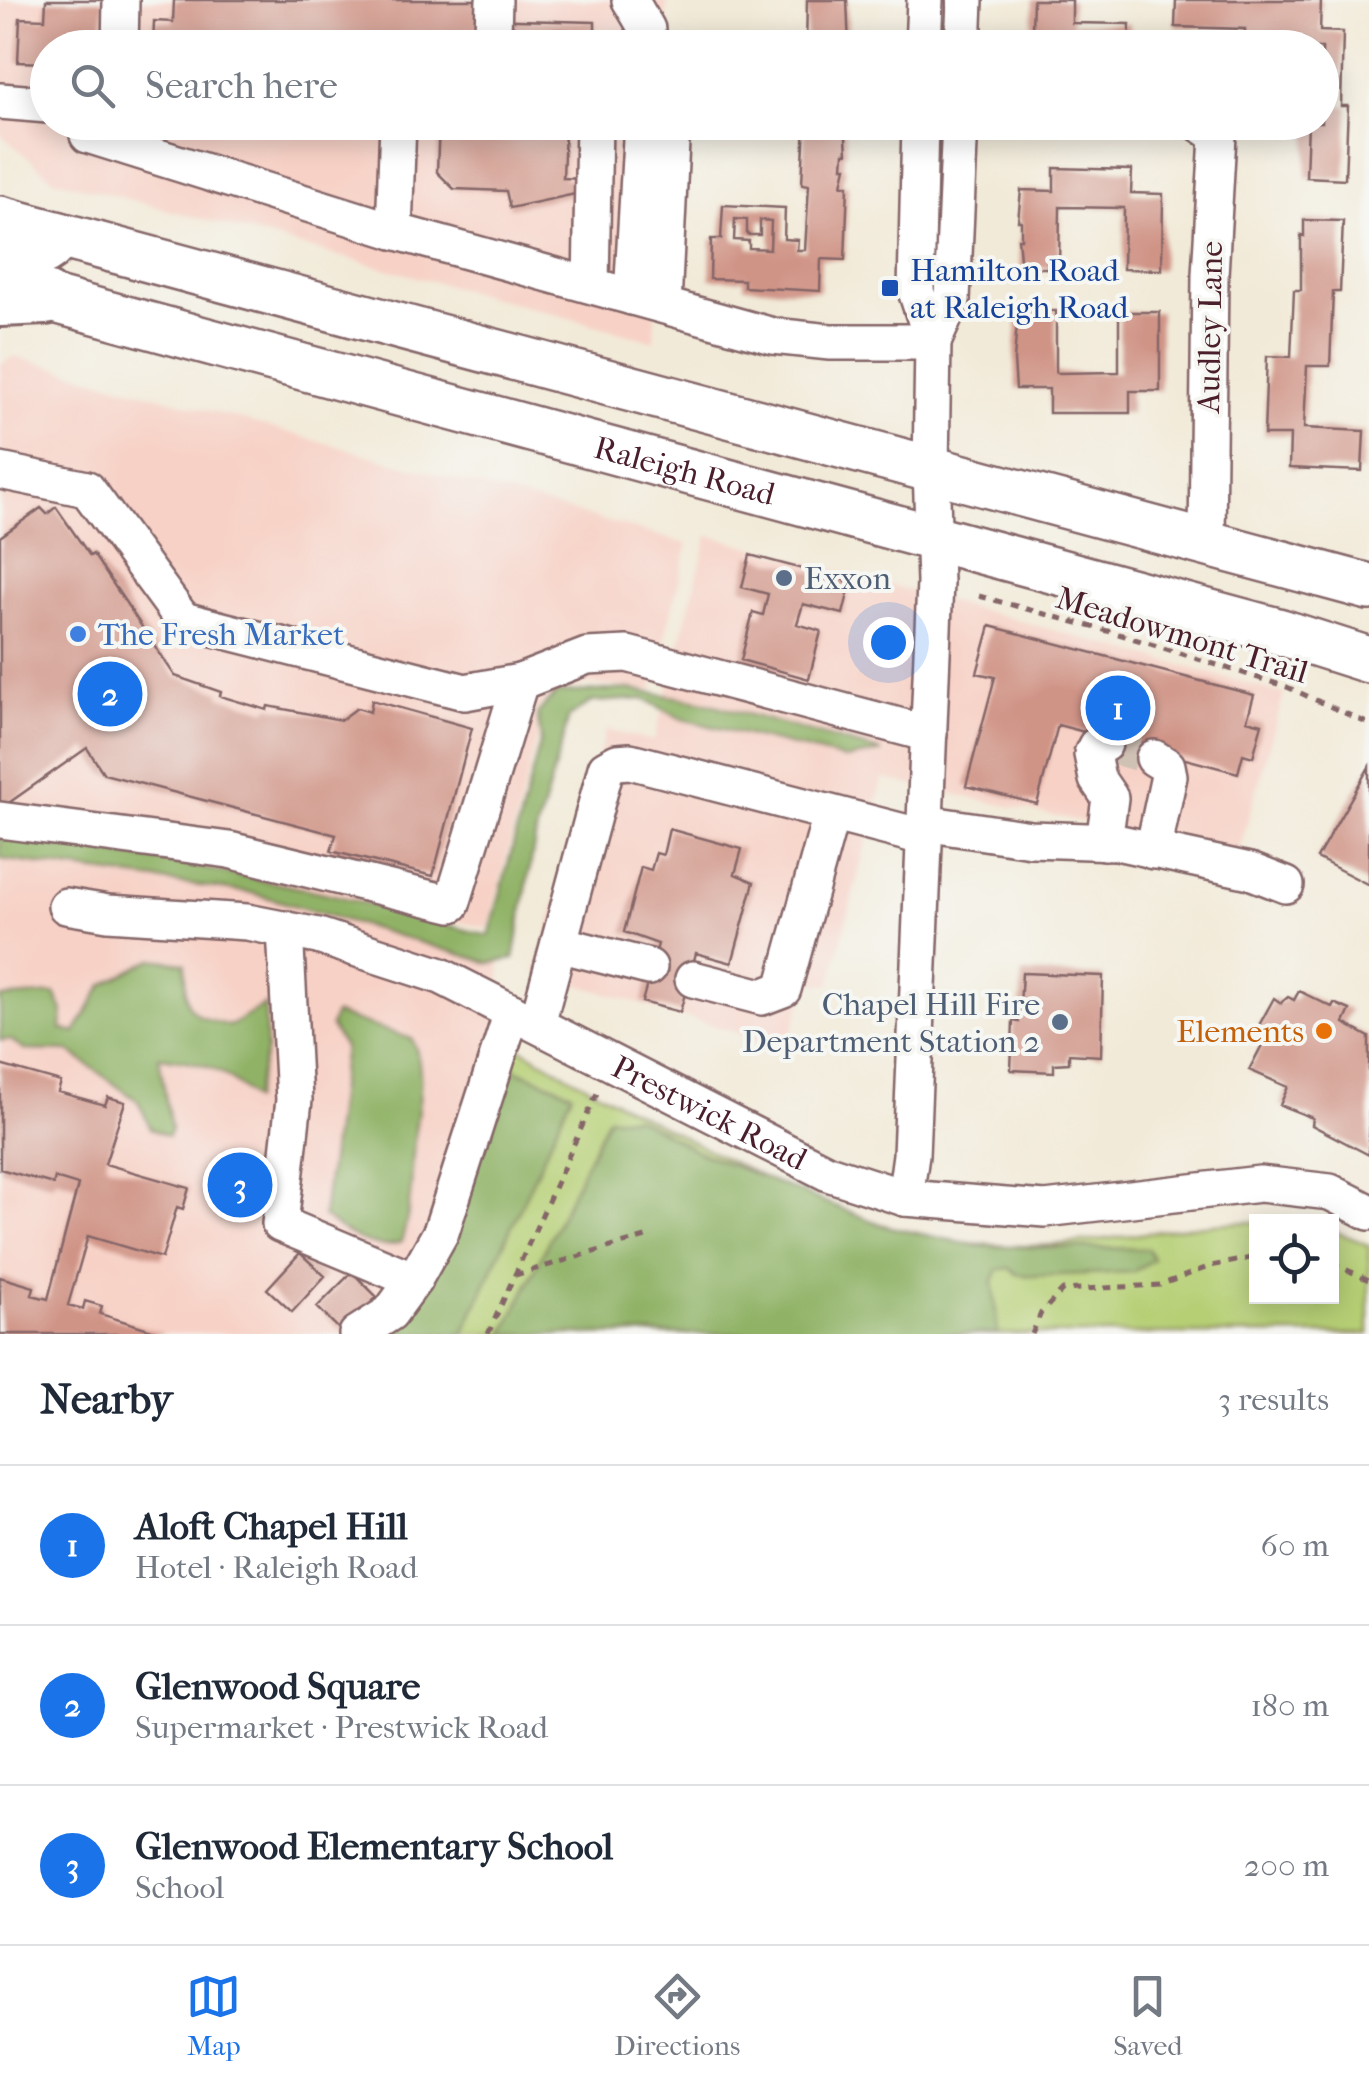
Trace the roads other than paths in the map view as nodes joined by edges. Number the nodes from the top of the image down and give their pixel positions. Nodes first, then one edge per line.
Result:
1 (121, 0) edge
2 (494, 0) edge
3 (630, 0) edge
4 (925, 0) edge
5 (964, 0) edge
6 (120, 30) edge
7 (493, 30) edge
8 (648, 30) edge
9 (924, 30) edge
10 (963, 30) edge
11 (0, 101) edge
12 (30, 104) edge
13 (101, 140) edge
14 (397, 140) edge
15 (594, 140) edge
16 (642, 140) edge
17 (670, 140) edge
18 (920, 140) edge
19 (959, 140) edge
20 (1218, 140) edge
21 (0, 219) edge
22 (394, 231) junction
23 (59, 234) junction
24 (0, 255) edge
25 (591, 285) junction
26 (15, 294) edge
27 (647, 302) junction
28 (933, 342) junction
29 (931, 469) junction
30 (0, 471) edge
31 (934, 537) junction
32 (1207, 542) junction
33 (1369, 587) edge
34 (1369, 660) edge
35 (520, 682) junction
36 (929, 734) junction
37 (1104, 744) dead end
38 (1154, 758) dead end
39 (832, 815) junction
40 (0, 820) edge
41 (923, 830) junction
42 (1104, 842) junction
43 (1154, 851) junction
44 (1286, 885) dead end
45 (66, 906) dead end
46 (285, 930) junction
47 (559, 944) junction
48 (649, 968) dead end
49 (693, 979) dead end
50 (524, 1018) junction
51 (905, 1198) junction
52 (1369, 1212) edge
53 (414, 1280) junction
54 (357, 1334) edge

1 - 6 street
2 - 7 street
3 - 8 street
4 - 9 street
5 - 10 street
11 - 12 street
13 - 22 street
14 - 22 street
15 - 25 street
16 - 27 street
17 - 27 street
18 - 28 street
19 - 28 street
20 - 32 street, Audley Lane
21 - 23 main road, Raleigh Road
22 - 25 street
23 - 24 main road
23 - 29 main road, Raleigh Road
25 - 27 street
26 - 31 main road, Raleigh Road
27 - 28 street
28 - 29 street
29 - 31 street
29 - 32 main road, Raleigh Road
30 - 35 street
31 - 34 main road, Raleigh Road
31 - 36 street
32 - 33 main road, Raleigh Road
35 - 36 street
35 - 40 street
36 - 41 street
37 - 42 street
38 - 43 street
39 - 41 street
39 - 47 street
39 - 49 street
41 - 42 street
41 - 51 street
42 - 43 street
43 - 44 street
45 - 46 street, Prestwick Road
46 - 50 street, Prestwick Road
46 - 53 street
47 - 48 street
47 - 50 street
50 - 51 street, Prestwick Road
50 - 53 street
51 - 52 street, Prestwick Road
53 - 54 street

